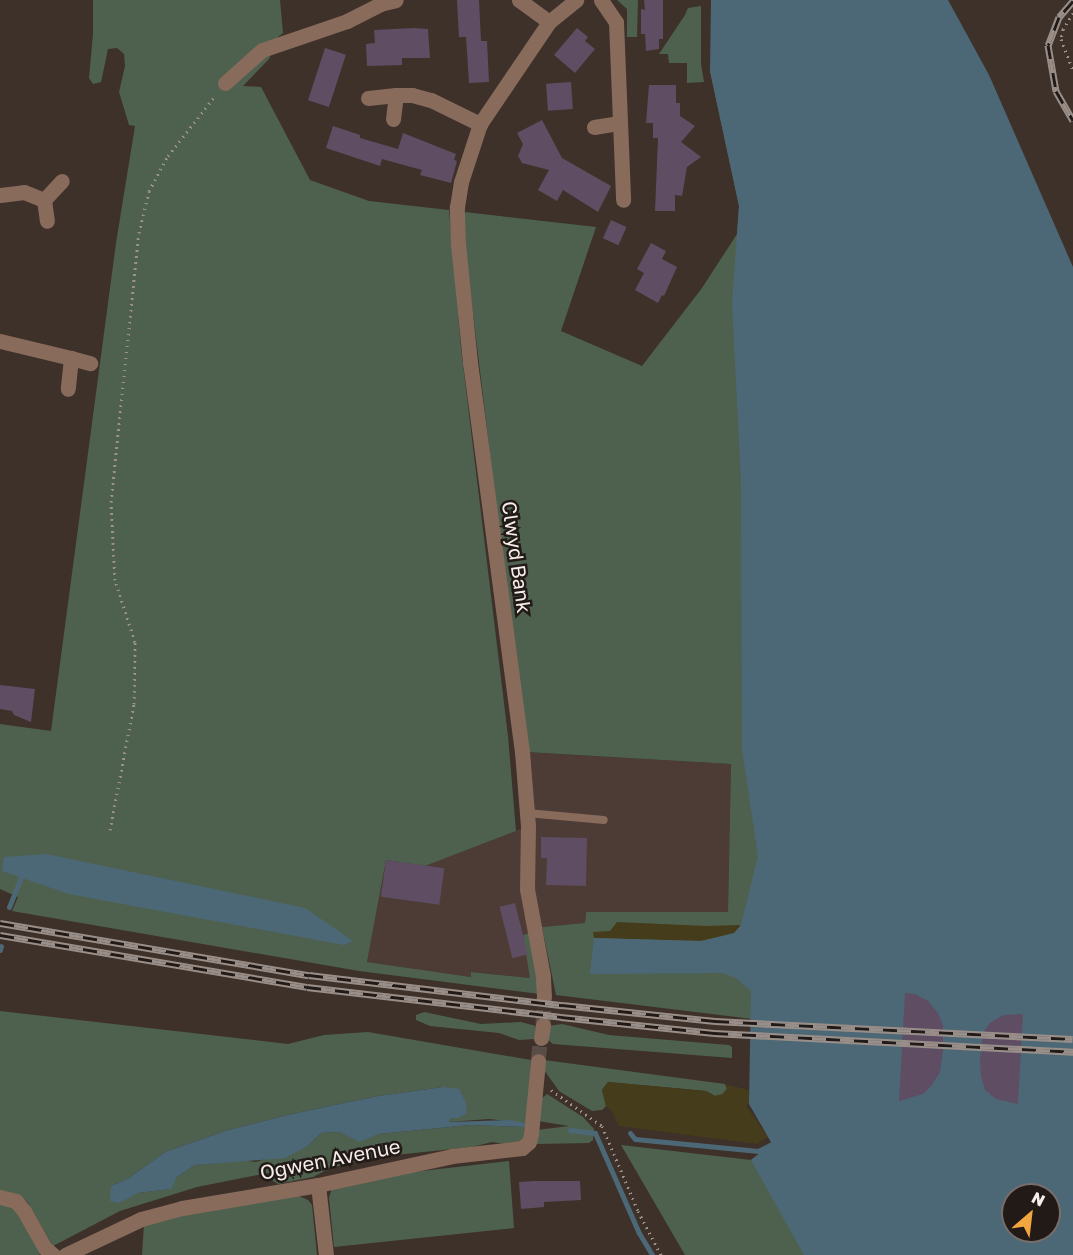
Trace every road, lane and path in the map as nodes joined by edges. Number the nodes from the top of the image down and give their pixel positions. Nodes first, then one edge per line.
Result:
1 (396, 0) edge
2 (519, 0) edge
3 (576, 0) edge
4 (601, 0) edge
5 (1073, 13) edge
6 (549, 22) junction
7 (1073, 71) edge
8 (225, 83) joint
9 (396, 95) junction
10 (369, 98) dead end
11 (393, 118) dead end
12 (620, 123) junction
13 (480, 124) junction
14 (594, 127) dead end
15 (62, 181) dead end
16 (0, 195) edge
17 (44, 200) junction
18 (623, 200) dead end
19 (47, 221) dead end
20 (0, 341) edge
21 (71, 358) junction
22 (90, 363) dead end
23 (68, 389) dead end
24 (527, 813) junction
25 (604, 820) dead end
26 (110, 830) dead end
27 (544, 997) tunnel mouth
28 (537, 1069) joint
29 (318, 1185) junction
30 (0, 1197) edge
31 (52, 1255) edge
32 (65, 1255) edge
33 (326, 1255) edge
34 (661, 1255) edge

1 - 8 street
2 - 6 street
3 - 6 street, Clwyd Bank
4 - 12 street
5 - 7 path
6 - 13 street, Clwyd Bank
8 - 26 path
9 - 10 street
9 - 11 street
9 - 13 street
12 - 14 street
12 - 18 street
13 - 24 street, Clwyd Bank
15 - 17 street
16 - 17 street
17 - 19 street
20 - 21 street
21 - 22 street
21 - 23 street
24 - 25 lane
24 - 27 street, Clwyd Bank
28 - 29 street, Ogwen Avenue
28 - 34 path
29 - 32 street, Ogwen Avenue
29 - 33 street
30 - 31 street

